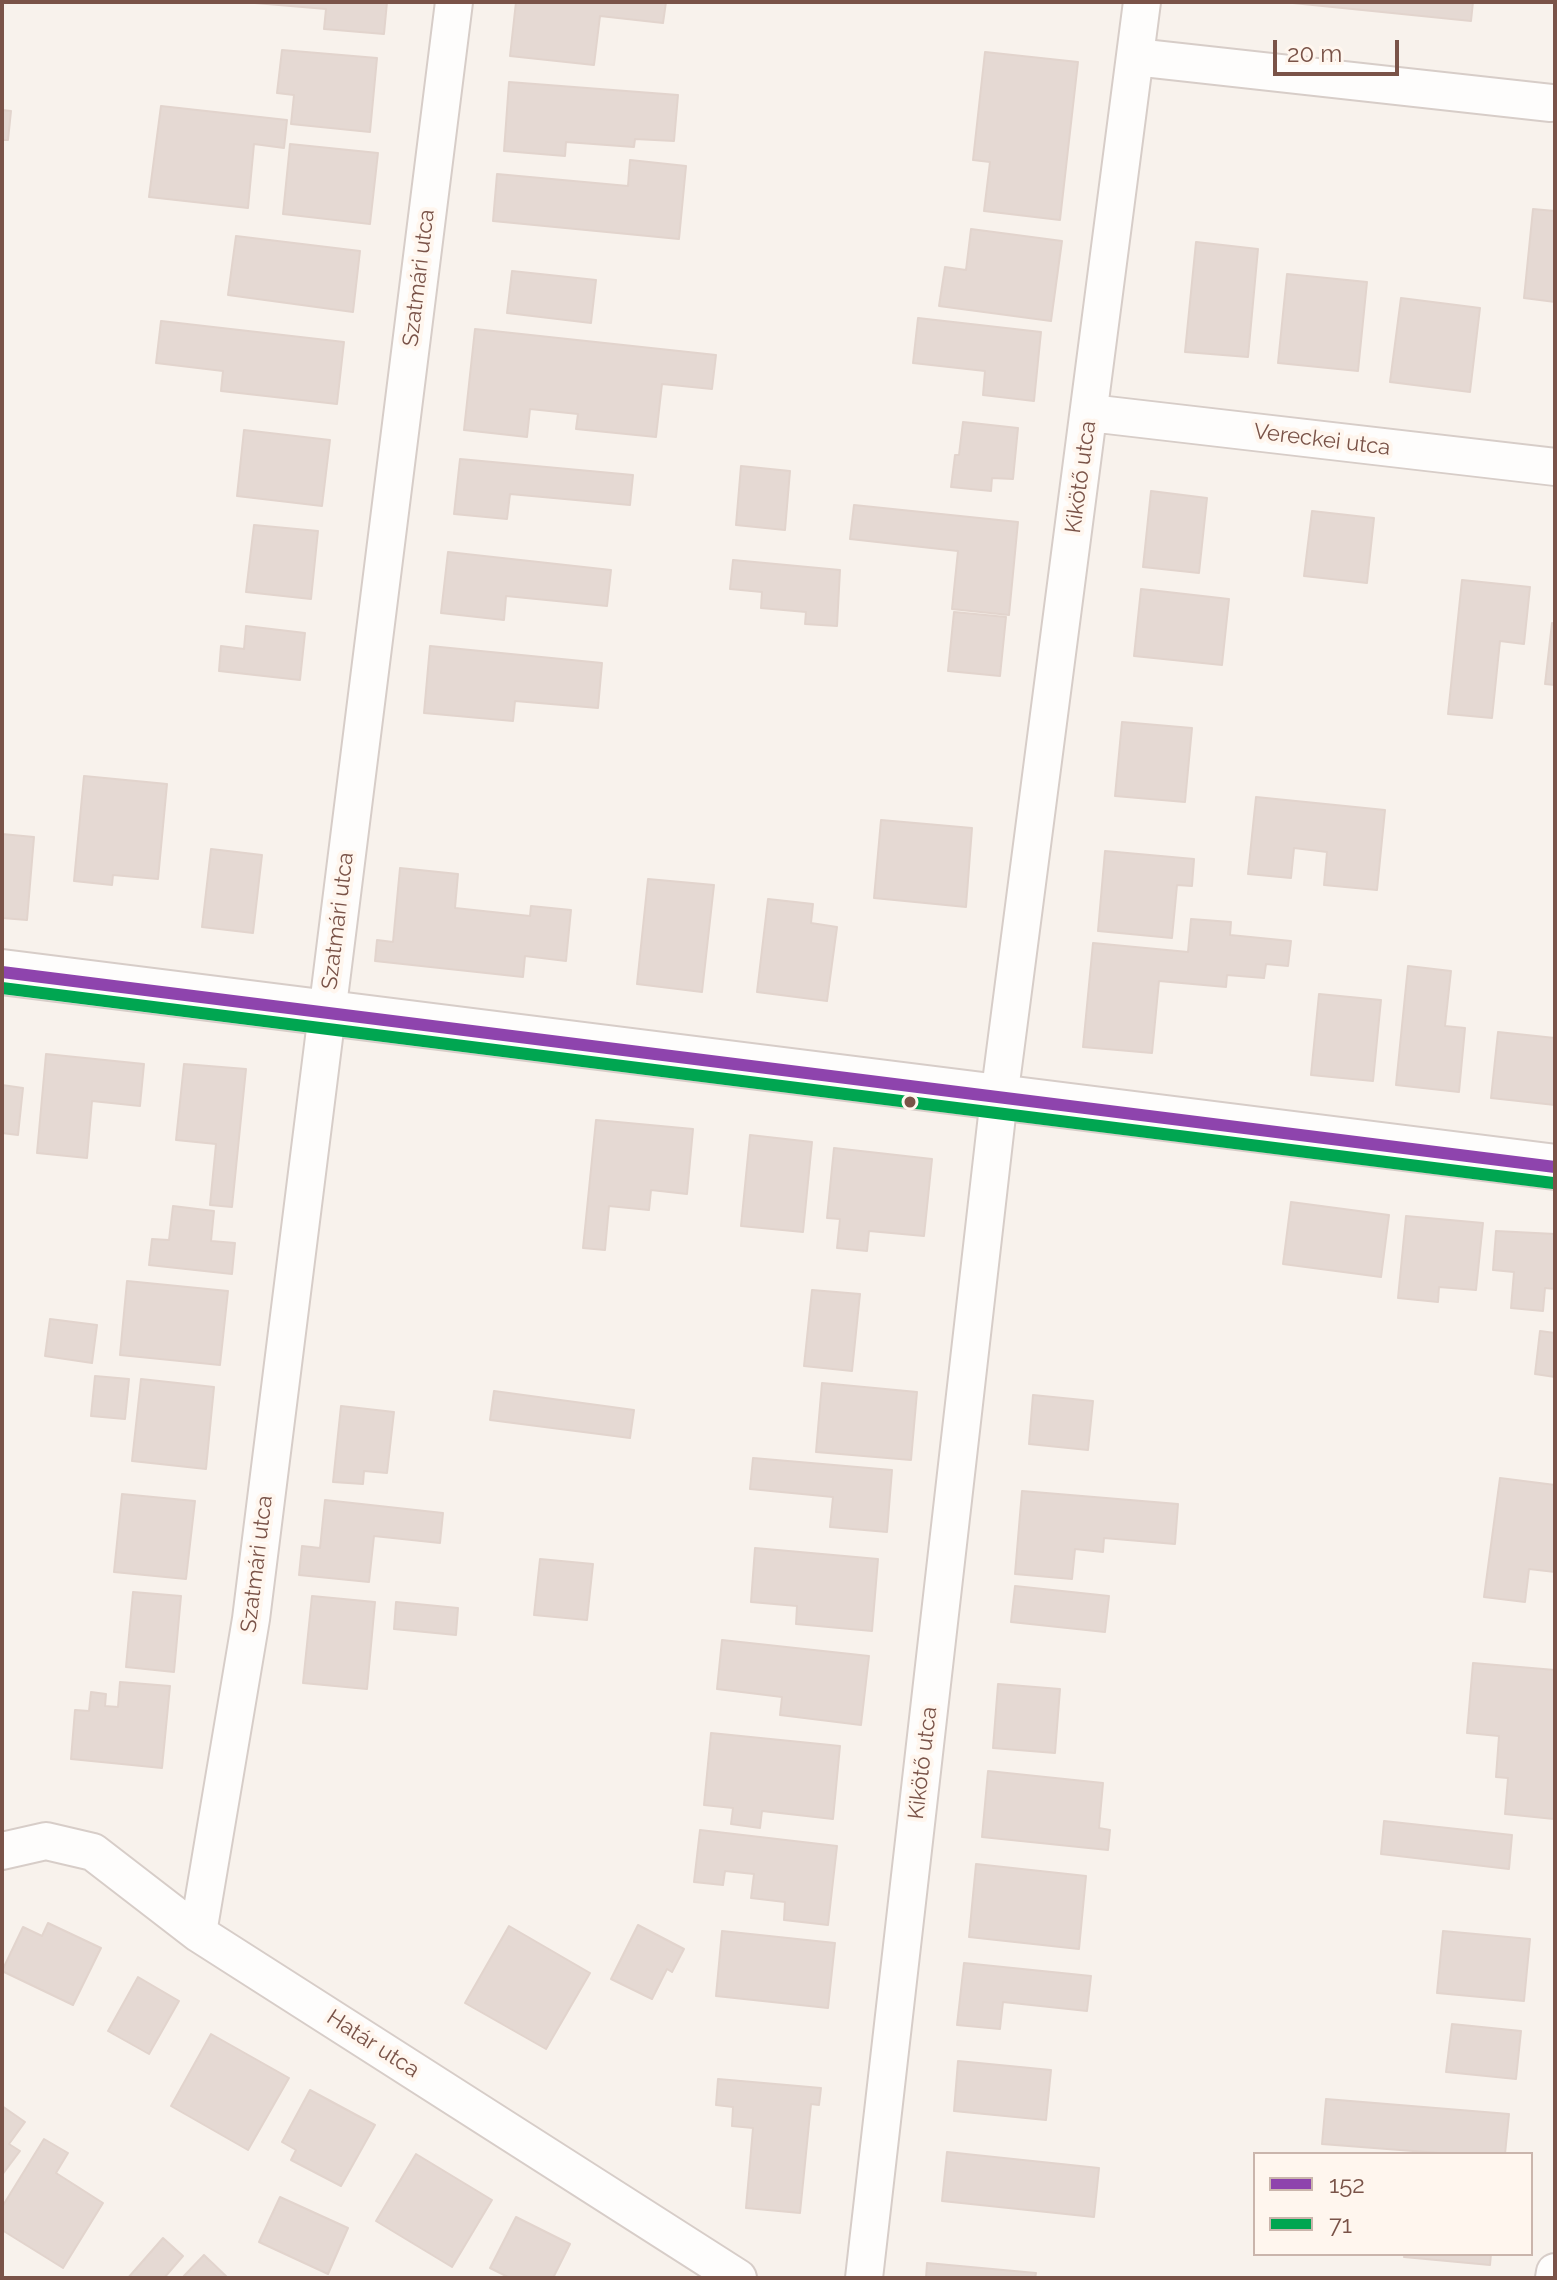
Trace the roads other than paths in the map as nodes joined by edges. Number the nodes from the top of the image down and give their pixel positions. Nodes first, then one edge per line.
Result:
1 (454, 2) edge
2 (1142, 2) edge
3 (1135, 57) junction
4 (1551, 103) dead end
5 (1090, 413) junction
6 (1555, 467) edge
7 (2, 972) edge
8 (326, 1013) junction
9 (999, 1098) junction
10 (1555, 1167) edge
11 (2, 1851) edge
12 (198, 1933) junction
13 (738, 2278) edge
14 (864, 2278) edge

1 - 8 street, Szatmári utca
2 - 3 street, Kikötő utca
3 - 4 street
3 - 5 street, Kikötő utca
5 - 6 street, Vereckei utca
5 - 9 street, Kikötő utca
7 - 8 street
8 - 9 street
8 - 12 street, Szatmári utca
9 - 10 street
9 - 14 street, Kikötő utca
11 - 12 street, Határ utca
12 - 13 street, Határ utca

